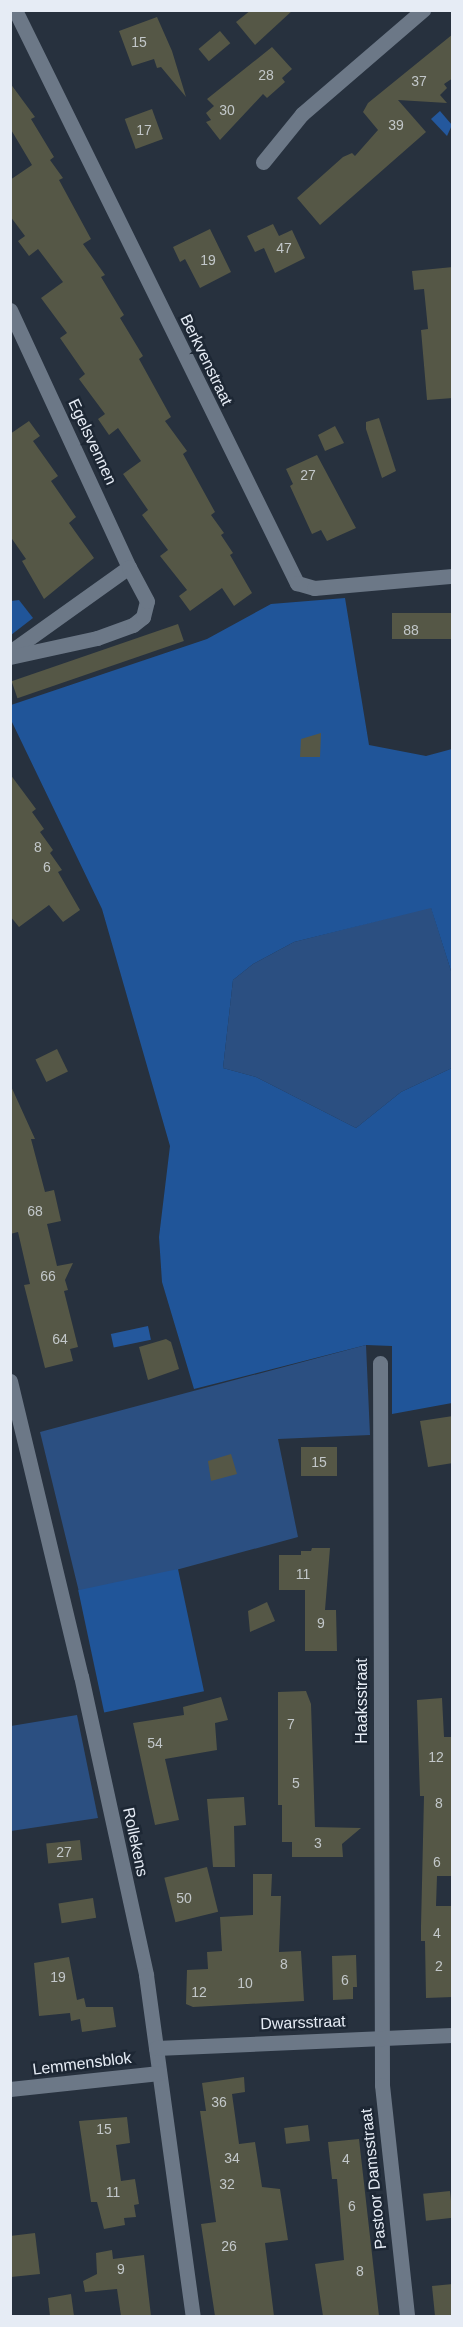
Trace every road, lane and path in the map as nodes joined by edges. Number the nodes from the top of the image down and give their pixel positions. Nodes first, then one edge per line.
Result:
1 (15, 10) edge
2 (423, 10) edge
3 (263, 162) dead end
4 (10, 310) edge
5 (16, 336) edge
6 (129, 567) junction
7 (453, 576) edge
8 (10, 654) edge
9 (380, 1363) dead end
10 (10, 1381) edge
11 (453, 2035) edge
12 (384, 2038) junction
13 (156, 2048) junction
14 (159, 2073) junction
15 (10, 2089) edge
16 (193, 2316) edge
17 (407, 2316) edge

1 - 7 street, Berkvenstraat
2 - 3 street
4 - 5 street, Egelsvennen
5 - 6 street, Egelsvennen
6 - 8 street, Egelsvennen
6 - 8 street, Egelsvennen
9 - 12 street, Haaksstraat
10 - 13 street, Rollekens
11 - 12 street, Dwarsstraat
12 - 13 street, Dwarsstraat
12 - 17 street, Pastoor Damsstraat
13 - 14 street, Rollekens
14 - 15 street, Lemmensblok
14 - 16 street, Rollekens

